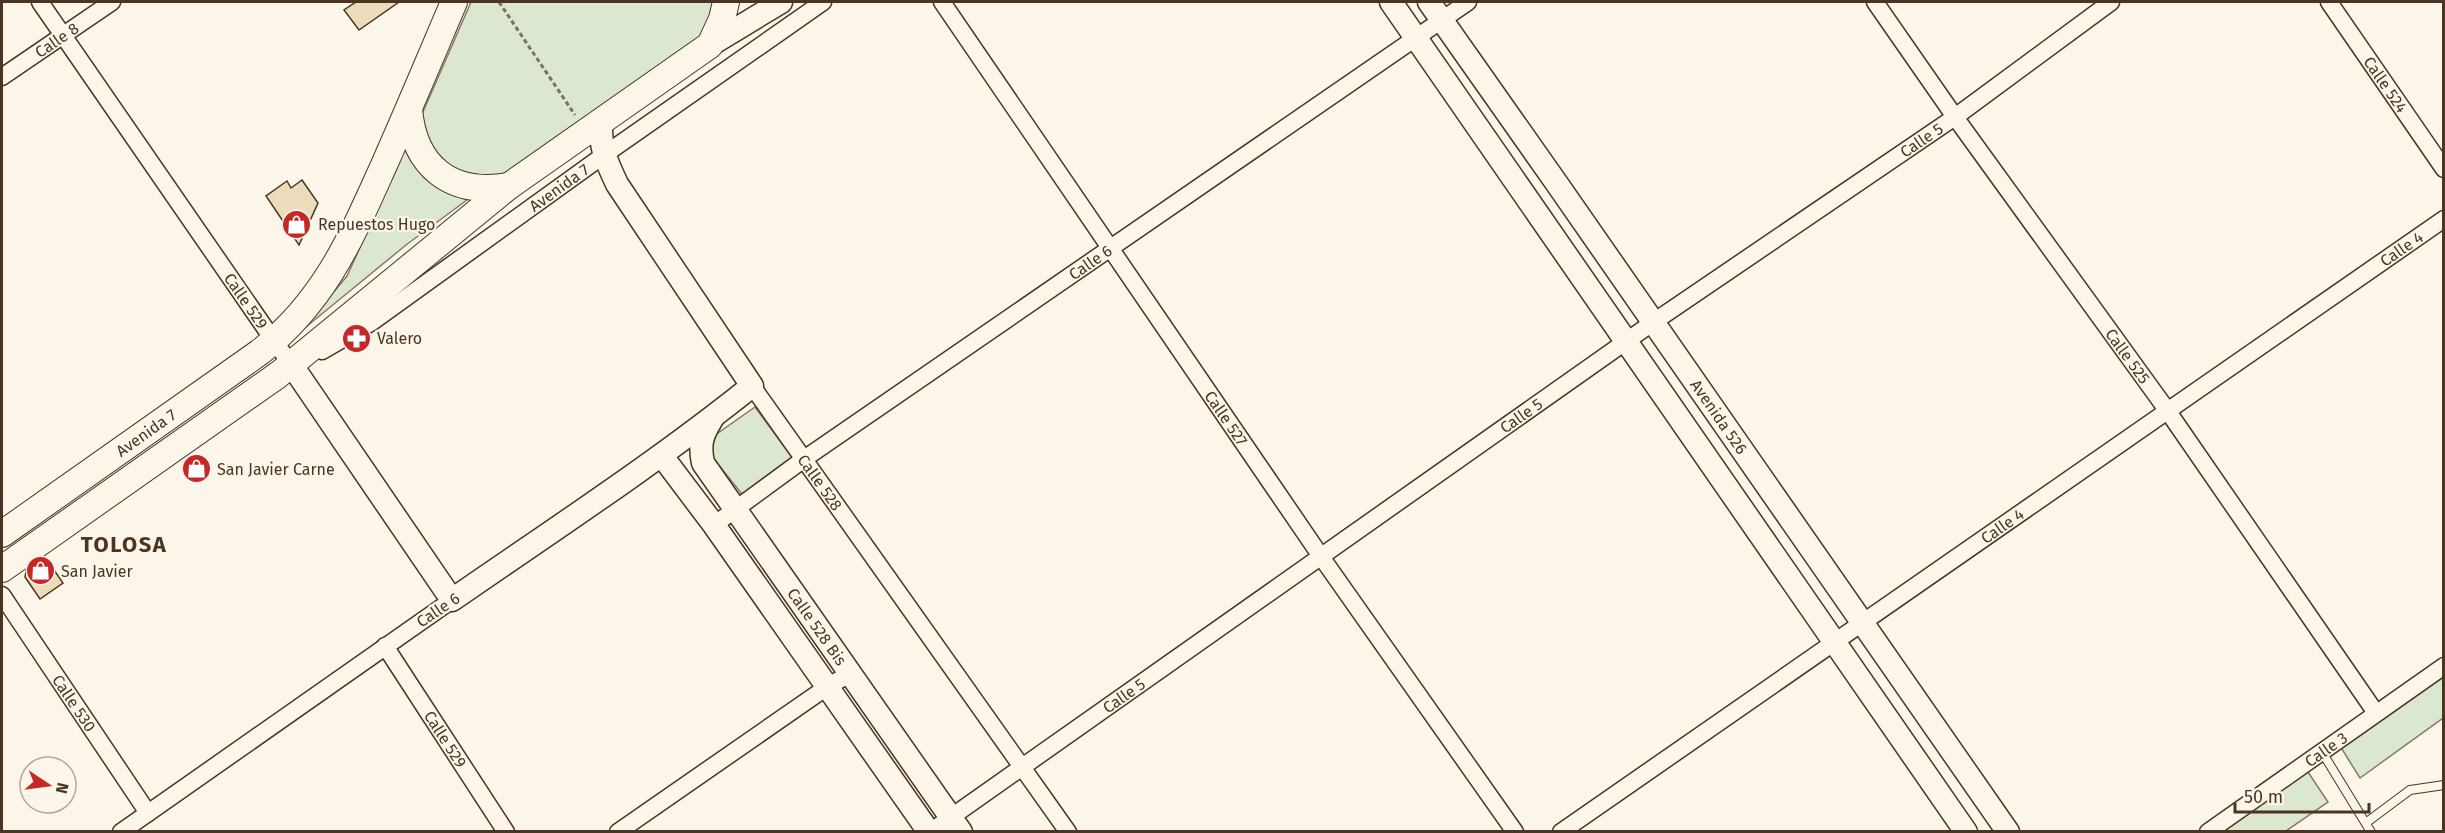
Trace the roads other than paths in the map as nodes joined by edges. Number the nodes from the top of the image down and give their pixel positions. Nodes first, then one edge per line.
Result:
1 (40, 2) edge
2 (112, 2) edge
3 (454, 2) edge
4 (726, 2) edge
5 (781, 2) edge
6 (823, 2) edge
7 (942, 2) edge
8 (1391, 2) edge
9 (1468, 2) edge
10 (1875, 2) edge
11 (2329, 2) edge
12 (2107, 3) edge
13 (1436, 10) edge
14 (63, 35) junction
15 (1416, 36) junction
16 (710, 45) junction
17 (2, 77) edge
18 (409, 109) junction
19 (1955, 117) junction
20 (594, 126) junction
21 (604, 155) junction
22 (2444, 169) edge
23 (509, 186) junction
24 (2444, 219) edge
25 (1111, 249) junction
26 (1655, 321) junction
27 (274, 341) junction
28 (1627, 341) junction
29 (291, 364) junction
30 (752, 386) junction
31 (2167, 410) junction
32 (713, 417) junction
33 (662, 456) junction
34 (804, 459) junction
35 (736, 508) junction
36 (714, 525) junction
37 (2, 534) edge
38 (1322, 558) junction
39 (2, 569) edge
40 (2, 595) edge
41 (452, 600) junction
42 (1861, 622) junction
43 (1833, 642) junction
44 (385, 646) junction
45 (2444, 666) edge
46 (851, 673) junction
47 (827, 687) junction
48 (2376, 713) junction
49 (2322, 752) junction
50 (1023, 767) junction
51 (2444, 785) edge
52 (148, 813) junction
53 (2367, 822) junction
54 (956, 824) edge
55 (121, 831) edge
56 (506, 831) edge
57 (618, 831) edge
58 (929, 831) edge
59 (1068, 831) edge
60 (1515, 831) edge
61 (1561, 831) edge
62 (1966, 831) edge
63 (2008, 831) edge
64 (2208, 831) edge
65 (2371, 831) edge

1 - 14 street, Calle 529
2 - 14 street, Calle 8
3 - 18 main road, Avenida 7
4 - 16 main road
5 - 16 main road, Avenida 7
6 - 21 street, Avenida 7
7 - 25 street, Calle 527
8 - 15 main road, Avenida 526
9 - 13 street, Calle 6
10 - 19 street, Calle 525
11 - 22 street, Calle 524
12 - 19 street, Calle 5
13 - 15 street, Calle 6
13 - 26 main road, Avenida 526
14 - 17 street, Calle 8
14 - 27 street, Calle 529
15 - 25 street, Calle 6
15 - 28 main road, Avenida 526
16 - 20 main road, Avenida 7
18 - 23 main road
18 - 27 main road, Avenida 7
19 - 26 street, Calle 5
19 - 31 street, Calle 525
20 - 21 main road, Calle 528
20 - 23 main road, Avenida 7
21 - 29 street, Avenida 7
21 - 30 main road, Calle 528
23 - 29 main road, Avenida 7
24 - 31 street, Calle 4
25 - 34 street, Calle 6
25 - 38 street, Calle 527
26 - 28 street, Calle 5
26 - 42 main road, Avenida 526
27 - 29 street, Calle 529
27 - 37 main road, Avenida 7
28 - 38 street, Calle 5
28 - 43 main road, Avenida 526
29 - 39 main road, Avenida 7
29 - 41 main road, Calle 529
30 - 32 main road, Calle 6
30 - 34 street, Calle 528
31 - 42 street, Calle 4
31 - 48 street, Calle 525
32 - 33 main road, Calle 6
32 - 35 main road, Calle 528 Bis
33 - 36 main road, Calle 528 Bis
33 - 41 main road, Calle 6
34 - 35 street, Calle 6
34 - 50 street, Calle 528
35 - 36 street, Calle 6
35 - 46 main road, Calle 528 Bis
36 - 47 main road, Calle 528 Bis
38 - 50 street, Calle 5
38 - 60 street, Calle 527
40 - 52 street, Calle 530
41 - 44 street, Calle 6
42 - 43 street, Calle 4
42 - 63 main road, Avenida 526
43 - 61 street, Calle 4
43 - 62 main road, Avenida 526
44 - 52 street, Calle 6
44 - 56 street, Calle 529
45 - 48 street, Calle 3
46 - 47 street
46 - 54 main road, Calle 528 Bis
47 - 57 street
47 - 58 main road, Calle 528 Bis
48 - 49 street, Calle 3
49 - 53 lane
49 - 64 street, Calle 3
50 - 54 street, Calle 5
50 - 59 street, Calle 528
51 - 53 lane
52 - 55 street, Calle 6
53 - 65 lane
54 - 58 street, Calle 5

